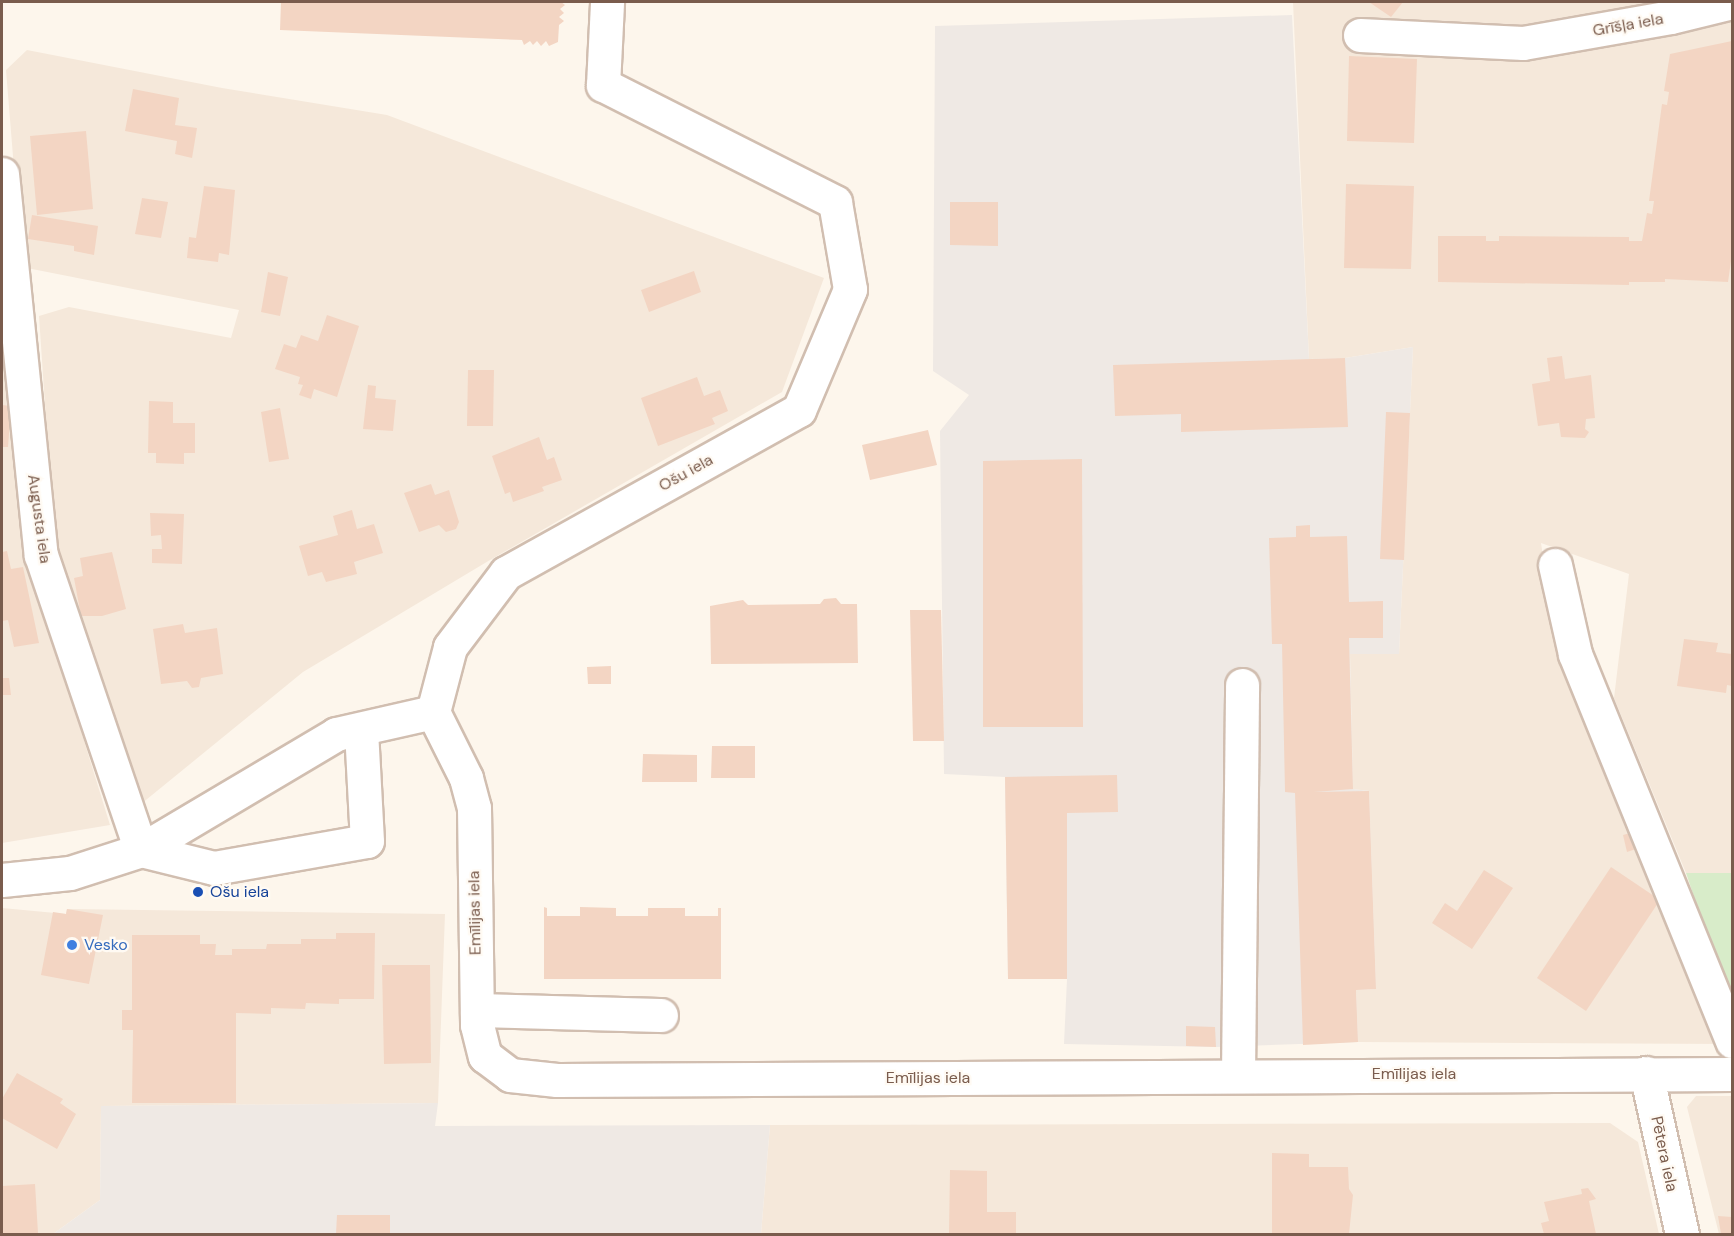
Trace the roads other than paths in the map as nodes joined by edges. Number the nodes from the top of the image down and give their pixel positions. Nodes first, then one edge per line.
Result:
1 (607, 2) edge
2 (1732, 2) edge
3 (1360, 35) dead end
4 (2, 174) edge
5 (1555, 565) dead end
6 (1242, 685) dead end
7 (433, 712) junction
8 (361, 729) junction
9 (141, 850) junction
10 (2, 880) edge
11 (477, 1010) junction
12 (661, 1015) dead end
13 (1732, 1041) edge
14 (1646, 1073) junction
15 (1732, 1074) edge
16 (1238, 1076) junction
17 (1682, 1234) edge

1 - 7 street, Ošu iela
2 - 3 street, Grīšļa iela
4 - 9 street, Augusta iela
5 - 13 street
6 - 16 street
7 - 8 street
7 - 11 street, Emīlijas iela
8 - 9 street
8 - 9 street
9 - 10 street
11 - 12 street
11 - 16 street, Emīlijas iela
14 - 15 street, Emīlijas iela
14 - 16 street, Emīlijas iela
14 - 17 street, Pētera iela

